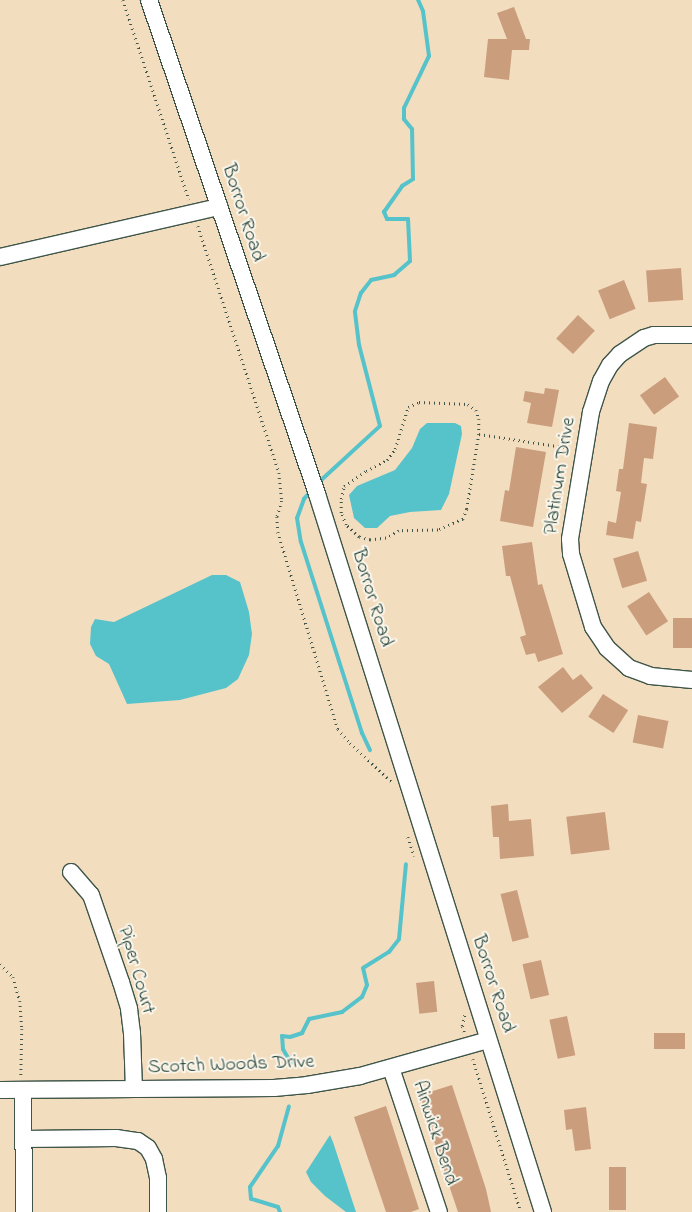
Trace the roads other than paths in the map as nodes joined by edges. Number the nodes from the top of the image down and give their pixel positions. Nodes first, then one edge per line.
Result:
1 (149, 0) edge
2 (219, 207) junction
3 (0, 258) edge
4 (692, 335) edge
5 (692, 680) edge
6 (71, 872) dead end
7 (488, 1040) junction
8 (391, 1068) junction
9 (134, 1089) junction
10 (0, 1090) edge
11 (22, 1090) junction
12 (23, 1139) junction
13 (24, 1212) edge
14 (158, 1212) edge
15 (439, 1212) edge
16 (543, 1212) edge

1 - 2 street, Borror Road
2 - 3 street
2 - 7 street, Borror Road
4 - 5 street, Platinum Drive
6 - 9 street, Piper Court
7 - 8 street, Scotch Woods Drive
7 - 16 street, Borror Road
8 - 9 street, Scotch Woods Drive
8 - 15 street, Ainwick Bend
9 - 11 street, Scotch Woods Drive
10 - 11 street, Scotch Woods Drive
11 - 12 street
12 - 13 street
12 - 14 street

